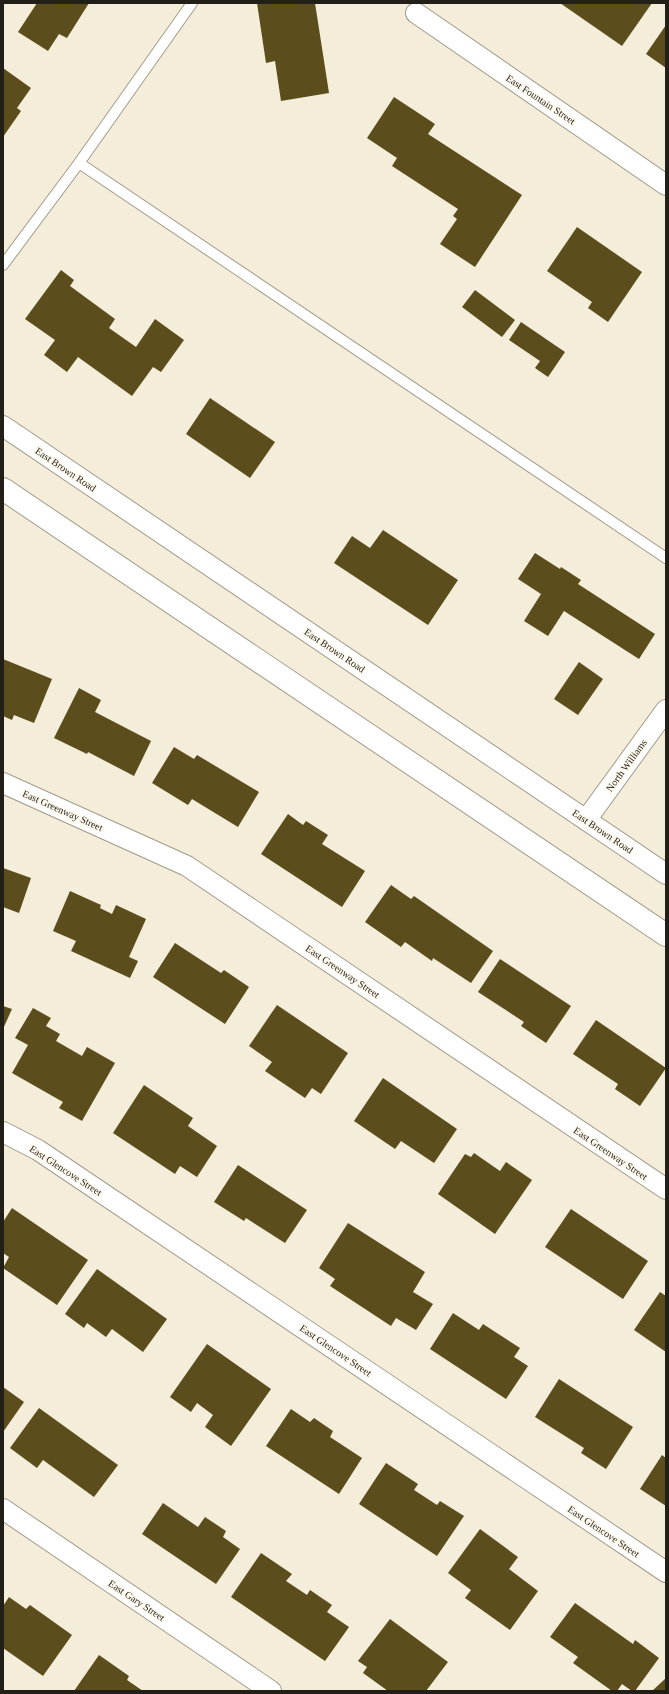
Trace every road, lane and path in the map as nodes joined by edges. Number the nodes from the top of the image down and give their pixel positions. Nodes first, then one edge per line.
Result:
1 (192, 3) edge
2 (416, 13) dead end
3 (79, 163) junction
4 (666, 185) edge
5 (3, 265) edge
6 (3, 426) edge
7 (3, 489) edge
8 (666, 558) edge
9 (666, 710) edge
10 (3, 783) edge
11 (586, 820) junction
12 (666, 874) edge
13 (666, 935) edge
14 (3, 1132) edge
15 (666, 1190) edge
16 (3, 1509) edge
17 (666, 1572) edge
18 (271, 1691) edge

1 - 3 lane
2 - 4 street, East Fountain Street
3 - 5 lane
3 - 8 lane
6 - 11 street, East Brown Road
7 - 13 main road
9 - 11 street, North Williams
10 - 15 street, East Greenway Street
11 - 12 street, East Brown Road
14 - 17 street, East Glencove Street
16 - 18 street, East Gary Street

